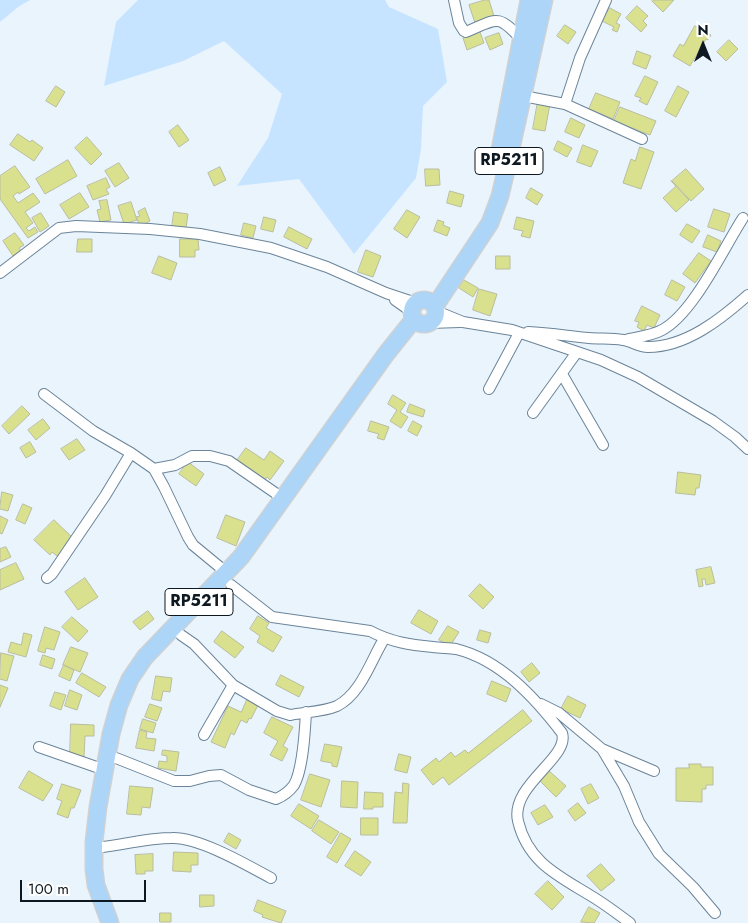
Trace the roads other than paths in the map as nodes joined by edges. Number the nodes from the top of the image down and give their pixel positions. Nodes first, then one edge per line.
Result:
1 (454, 0) edge
2 (528, 0) edge
3 (544, 0) edge
4 (606, 0) edge
5 (521, 39) junction
6 (523, 96) junction
7 (565, 104) junction
8 (642, 139) dead end
9 (743, 218) dead end
10 (2, 268) edge
11 (748, 295) edge
12 (424, 312) junction
13 (463, 322) junction
14 (516, 332) junction
15 (625, 340) junction
16 (577, 352) junction
17 (562, 374) junction
18 (489, 389) dead end
19 (44, 394) dead end
20 (533, 413) dead end
21 (603, 445) dead end
22 (748, 449) edge
23 (131, 453) junction
24 (154, 469) junction
25 (284, 499) junction
26 (47, 578) dead end
27 (229, 579) junction
28 (181, 635) junction
29 (384, 638) junction
30 (233, 685) junction
31 (538, 702) junction
32 (306, 712) junction
33 (204, 735) dead end
34 (39, 747) dead end
35 (602, 749) junction
36 (110, 764) junction
37 (654, 771) dead end
38 (103, 847) junction
39 (271, 878) dead end
40 (715, 913) dead end
41 (110, 923) edge
42 (121, 923) edge
43 (630, 923) edge

1 - 5 street
2 - 5 main road, RP5211
3 - 6 main road, RP5211
4 - 7 street
5 - 12 main road, RP5211
6 - 7 street
6 - 12 main road, RP5211
7 - 8 street
9 - 15 street
10 - 12 street
11 - 15 street
12 - 13 street
12 - 13 street
12 - 25 main road, RP5211
12 - 27 main road, RP5211
13 - 14 street
14 - 15 street
14 - 16 street
14 - 18 street
16 - 17 street
16 - 22 street
17 - 20 street
17 - 21 street
19 - 23 street
23 - 24 street
23 - 26 street
24 - 25 street
24 - 27 street
25 - 27 main road, RP5211
27 - 28 main road, RP5211
27 - 29 street
27 - 36 main road, RP5211
28 - 30 street
28 - 36 main road, RP5211
29 - 31 street
29 - 32 street
30 - 32 street
30 - 33 street
31 - 35 street
31 - 43 street
32 - 36 street
34 - 36 street
35 - 37 street
35 - 40 street
36 - 38 main road, RP5211
36 - 41 main road, RP5211
38 - 39 street
38 - 42 main road, RP5211

